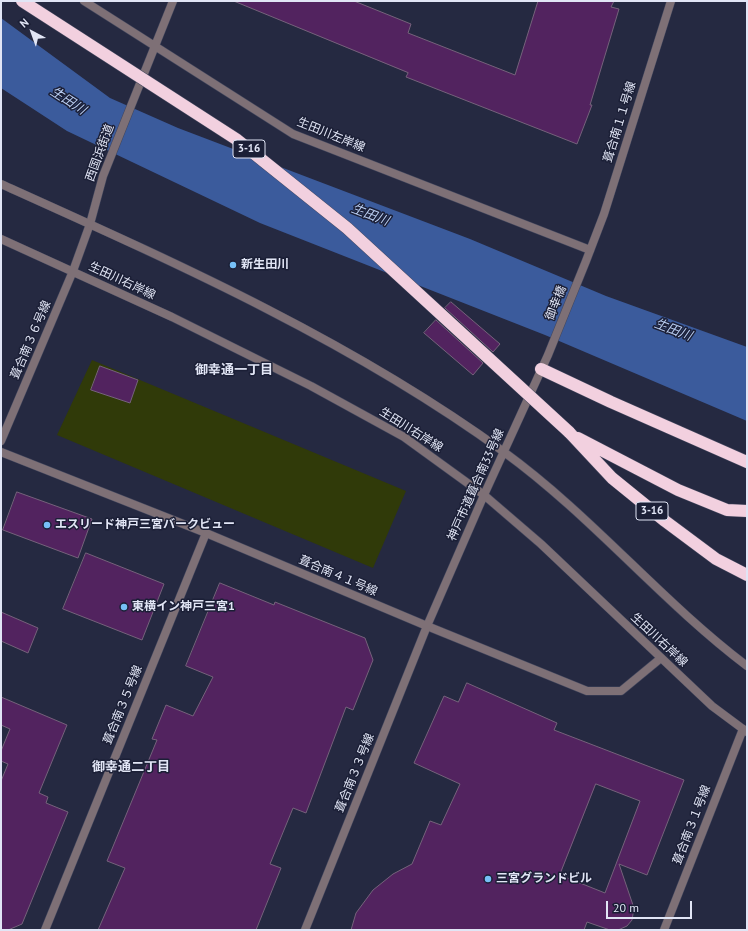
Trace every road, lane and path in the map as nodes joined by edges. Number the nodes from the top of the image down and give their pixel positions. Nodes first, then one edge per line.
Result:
1 (22, 1) edge
2 (84, 1) edge
3 (173, 1) edge
4 (671, 1) edge
5 (156, 45) junction
6 (1, 184) edge
7 (90, 224) junction
8 (1, 239) edge
9 (590, 250) junction
10 (586, 261) joint
11 (73, 271) junction
12 (548, 355) joint
13 (541, 369) junction
14 (568, 432) junction
15 (1, 441) edge
16 (1, 452) edge
17 (504, 452) junction
18 (747, 462) edge
19 (484, 495) junction
20 (747, 511) edge
21 (206, 533) junction
22 (747, 575) edge
23 (427, 626) junction
24 (661, 658) junction
25 (747, 666) edge
26 (745, 730) edge
27 (45, 930) edge
28 (305, 930) edge
29 (664, 930) edge

1 - 14 highway, 3-16, bridge
2 - 5 street, 生田川左岸線
3 - 5 street, 西国浜街道
4 - 9 street, 葺合南１１号線
5 - 7 street, 西国浜街道
5 - 9 street, 生田川左岸線
6 - 7 street
7 - 11 street, 西国浜街道
7 - 17 street
8 - 11 street, 生田川右岸線
9 - 10 street, 葺合南１１号線
10 - 12 street, 御幸橋
11 - 15 street, 葺合南３６号線
11 - 19 street, 生田川右岸線
12 - 13 street, 神戸市道葺合南33号線
13 - 17 street, 神戸市道葺合南33号線
13 - 18 highway
14 - 20 highway, 3-16
14 - 22 highway, 3-16
16 - 21 street, 葺合南４１号線
17 - 19 street, 神戸市道葺合南33号線
17 - 25 street
19 - 23 street, 神戸市道葺合南33号線
19 - 24 street, 生田川右岸線
21 - 23 street, 葺合南４１号線
21 - 27 street, 葺合南３５号線
23 - 24 street, 葺合南４１号線
23 - 28 street, 葺合南３３号線
24 - 26 street, 生田川右岸線
26 - 29 street, 葺合南３１号線

